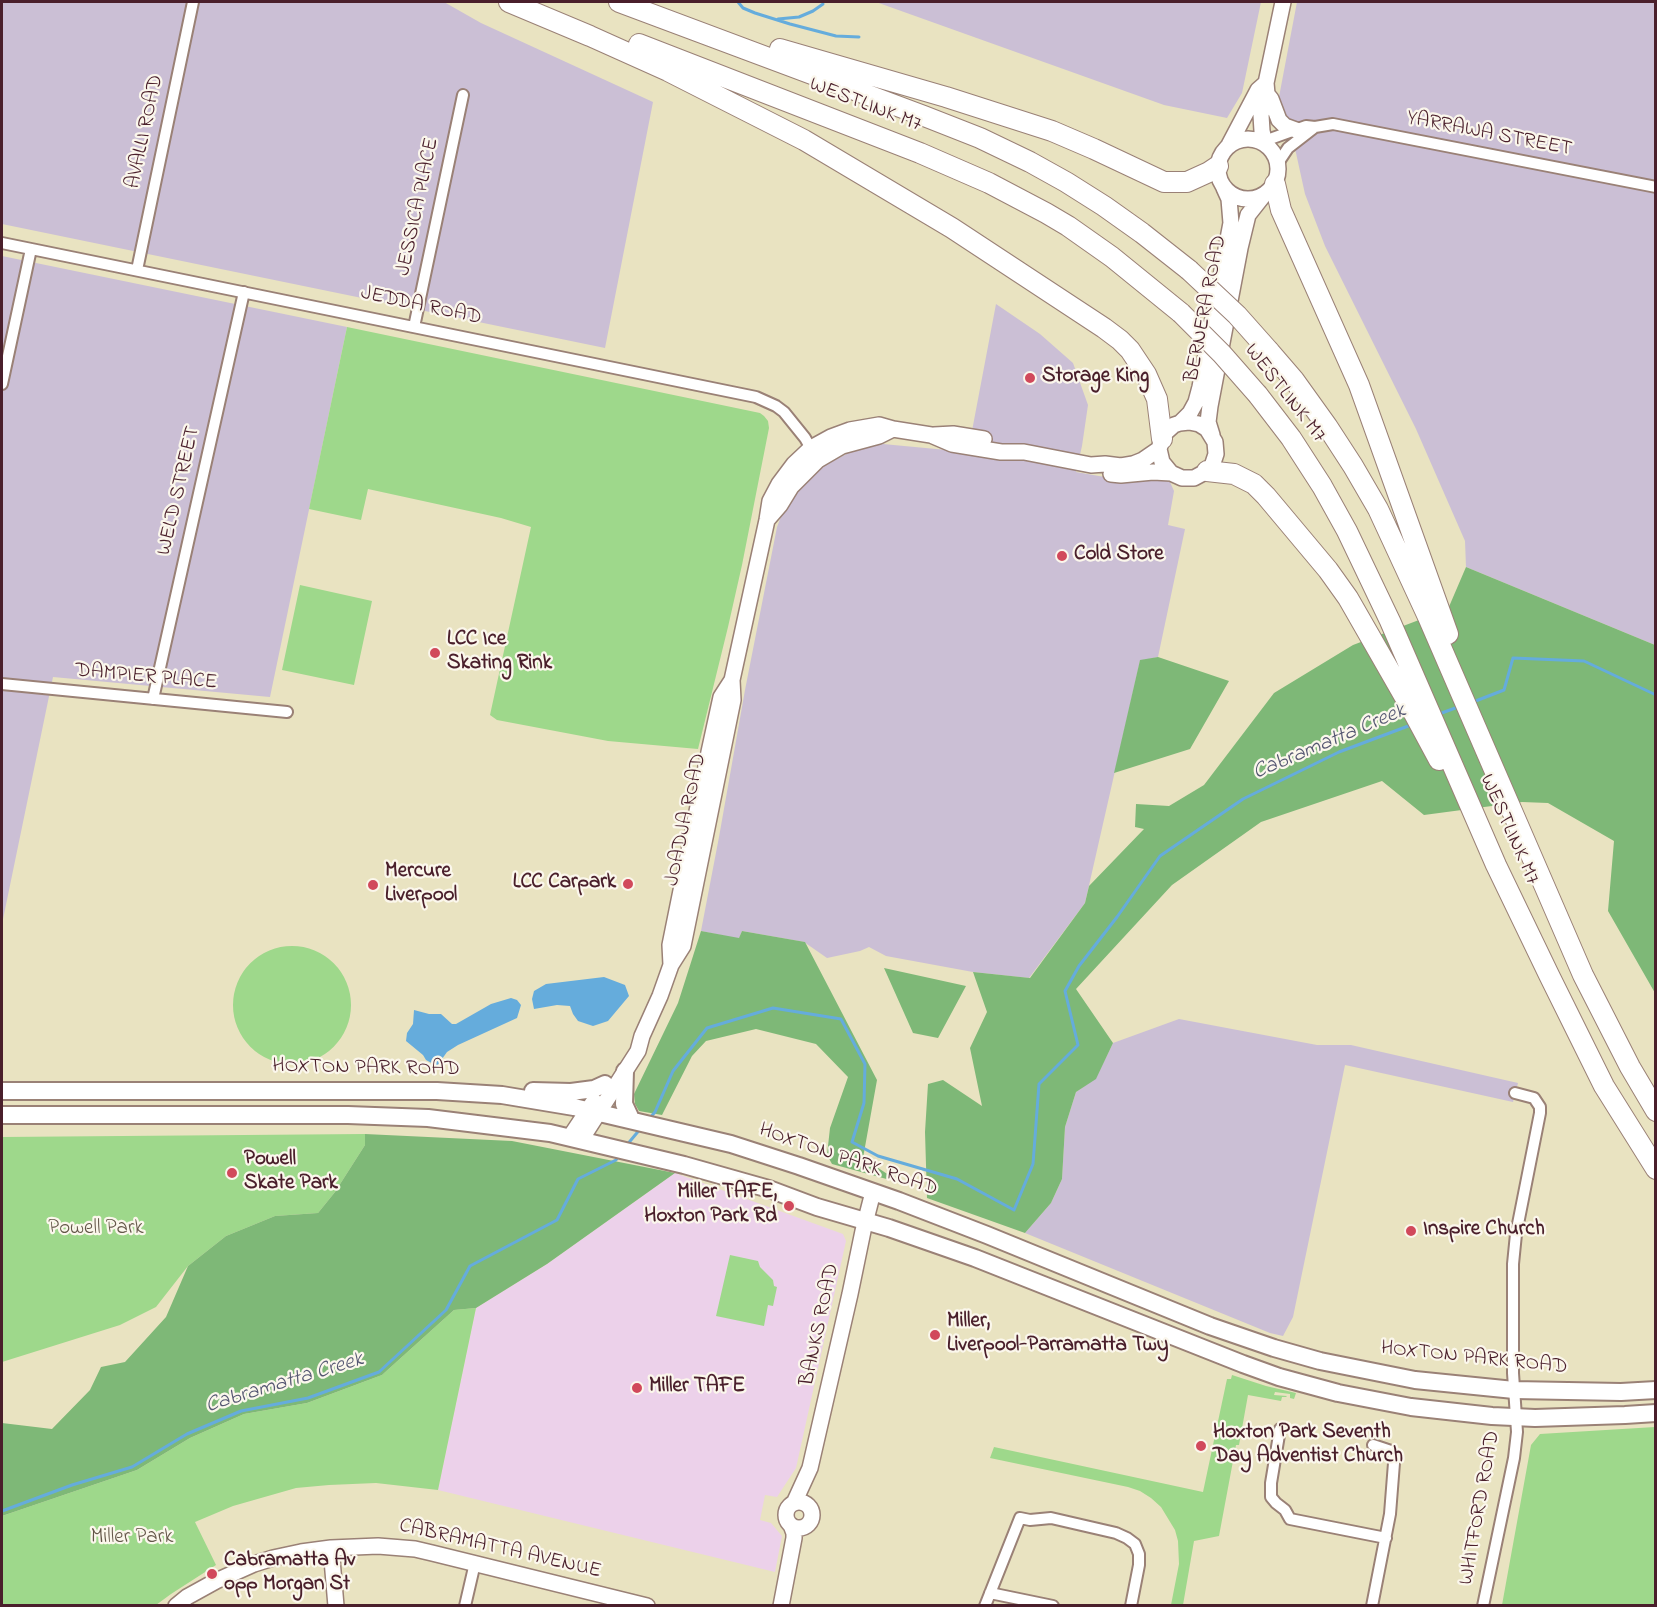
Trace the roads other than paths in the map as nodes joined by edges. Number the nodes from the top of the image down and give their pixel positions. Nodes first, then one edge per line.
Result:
1 (193, 2) edge
2 (509, 2) edge
3 (527, 2) edge
4 (619, 2) edge
5 (638, 2) edge
6 (1283, 2) edge
7 (1267, 89) junction
8 (463, 95) dead end
9 (1315, 127) junction
10 (1296, 130) junction
11 (1265, 144) junction
12 (1229, 145) junction
13 (1278, 163) junction
14 (1218, 166) junction
15 (1656, 187) edge
16 (1224, 188) junction
17 (1269, 190) junction
18 (2, 243) edge
19 (32, 249) junction
20 (137, 270) junction
21 (244, 292) junction
22 (414, 327) junction
23 (2, 384) edge
24 (1180, 423) junction
25 (1213, 436) junction
26 (1160, 444) junction
27 (814, 454) junction
28 (1091, 465) junction
29 (1207, 471) junction
30 (1171, 473) junction
31 (1416, 569) junction
32 (2, 684) edge
33 (153, 699) junction
34 (287, 712) dead end
35 (1496, 865) junction
36 (642, 1036) junction
37 (625, 1071) junction
38 (605, 1084) junction
39 (2, 1091) edge
40 (457, 1092) junction
41 (1515, 1093) dead end
42 (594, 1111) junction
43 (1656, 1111) edge
44 (2, 1115) edge
45 (628, 1117) junction
46 (575, 1138) junction
47 (1656, 1169) edge
48 (873, 1192) junction
49 (865, 1220) junction
50 (1514, 1390) junction
51 (1656, 1390) edge
52 (1656, 1413) edge
53 (1516, 1417) junction
54 (1280, 1429) dead end
55 (1373, 1445) dead end
56 (810, 1468) junction
57 (794, 1503) junction
58 (809, 1508) junction
59 (797, 1526) junction
60 (1386, 1538) junction
61 (332, 1548) junction
62 (475, 1563) junction
63 (990, 1593) junction
64 (176, 1605) edge
65 (336, 1605) edge
66 (465, 1605) edge
67 (647, 1605) edge
68 (781, 1605) edge
69 (985, 1605) edge
70 (1053, 1605) edge
71 (1131, 1605) edge
72 (1372, 1605) edge
73 (1483, 1605) edge

1 - 20 street, AVALLI ROAD
2 - 26 highway
3 - 35 highway, WESTLINK M7, bridge
4 - 31 highway, WESTLINK M7, bridge
5 - 14 highway
6 - 7 main road
7 - 10 main road
7 - 11 main road
7 - 12 main road
8 - 22 street, JESSICA PLACE
9 - 10 street, YARRAWA STREET
9 - 13 street
9 - 15 street, YARRAWA STREET
10 - 11 street, YARRAWA STREET
11 - 12 main road
11 - 13 main road
12 - 14 main road
13 - 17 main road
14 - 16 main road
16 - 17 main road
16 - 24 main road, BERNERA ROAD
17 - 25 main road, BERNERA ROAD
17 - 31 highway
18 - 19 street, JEDDA ROAD
19 - 20 street, JEDDA ROAD
19 - 23 street
20 - 21 street, JEDDA ROAD
21 - 22 street, JEDDA ROAD
21 - 33 street, WELD STREET
22 - 27 street, JEDDA ROAD
24 - 25 main road
24 - 26 main road
25 - 29 main road
26 - 28 main road
26 - 30 main road
27 - 28 main road
27 - 36 main road, JOADJA ROAD
28 - 30 main road
29 - 30 main road
29 - 35 highway
31 - 43 highway, WESTLINK M7
32 - 33 street, DAMPIER PLACE
33 - 34 street, DAMPIER PLACE
35 - 47 highway, WESTLINK M7
36 - 37 main road, JOADJA ROAD
36 - 38 main road, JOADJA ROAD
37 - 42 main road, JOADJA ROAD
37 - 45 main road
38 - 40 main road
38 - 42 main road, JOADJA ROAD
39 - 40 main road, HOXTON PARK ROAD
40 - 42 main road, HOXTON PARK ROAD
41 - 50 street, WHITFORD ROAD
42 - 45 main road, HOXTON PARK ROAD
42 - 46 main road, JOADJA ROAD
44 - 46 main road
45 - 48 main road, HOXTON PARK ROAD
46 - 49 main road
48 - 49 main road, BANKS ROAD
48 - 50 main road, HOXTON PARK ROAD
49 - 53 main road
49 - 56 main road, BANKS ROAD
50 - 51 main road, HOXTON PARK ROAD
50 - 53 street, WHITFORD ROAD
52 - 53 main road
53 - 73 street, WHITFORD ROAD
54 - 60 street
55 - 60 street
56 - 57 main road, BANKS ROAD
56 - 58 main road, BANKS ROAD
57 - 58 main road
57 - 59 main road
58 - 59 main road
59 - 68 main road
60 - 72 street
61 - 62 main road, CABRAMATTA AVENUE
61 - 64 main road, CABRAMATTA AVENUE
61 - 65 main road
62 - 66 street
62 - 67 main road, CABRAMATTA AVENUE
63 - 69 street
63 - 70 street
63 - 71 street

